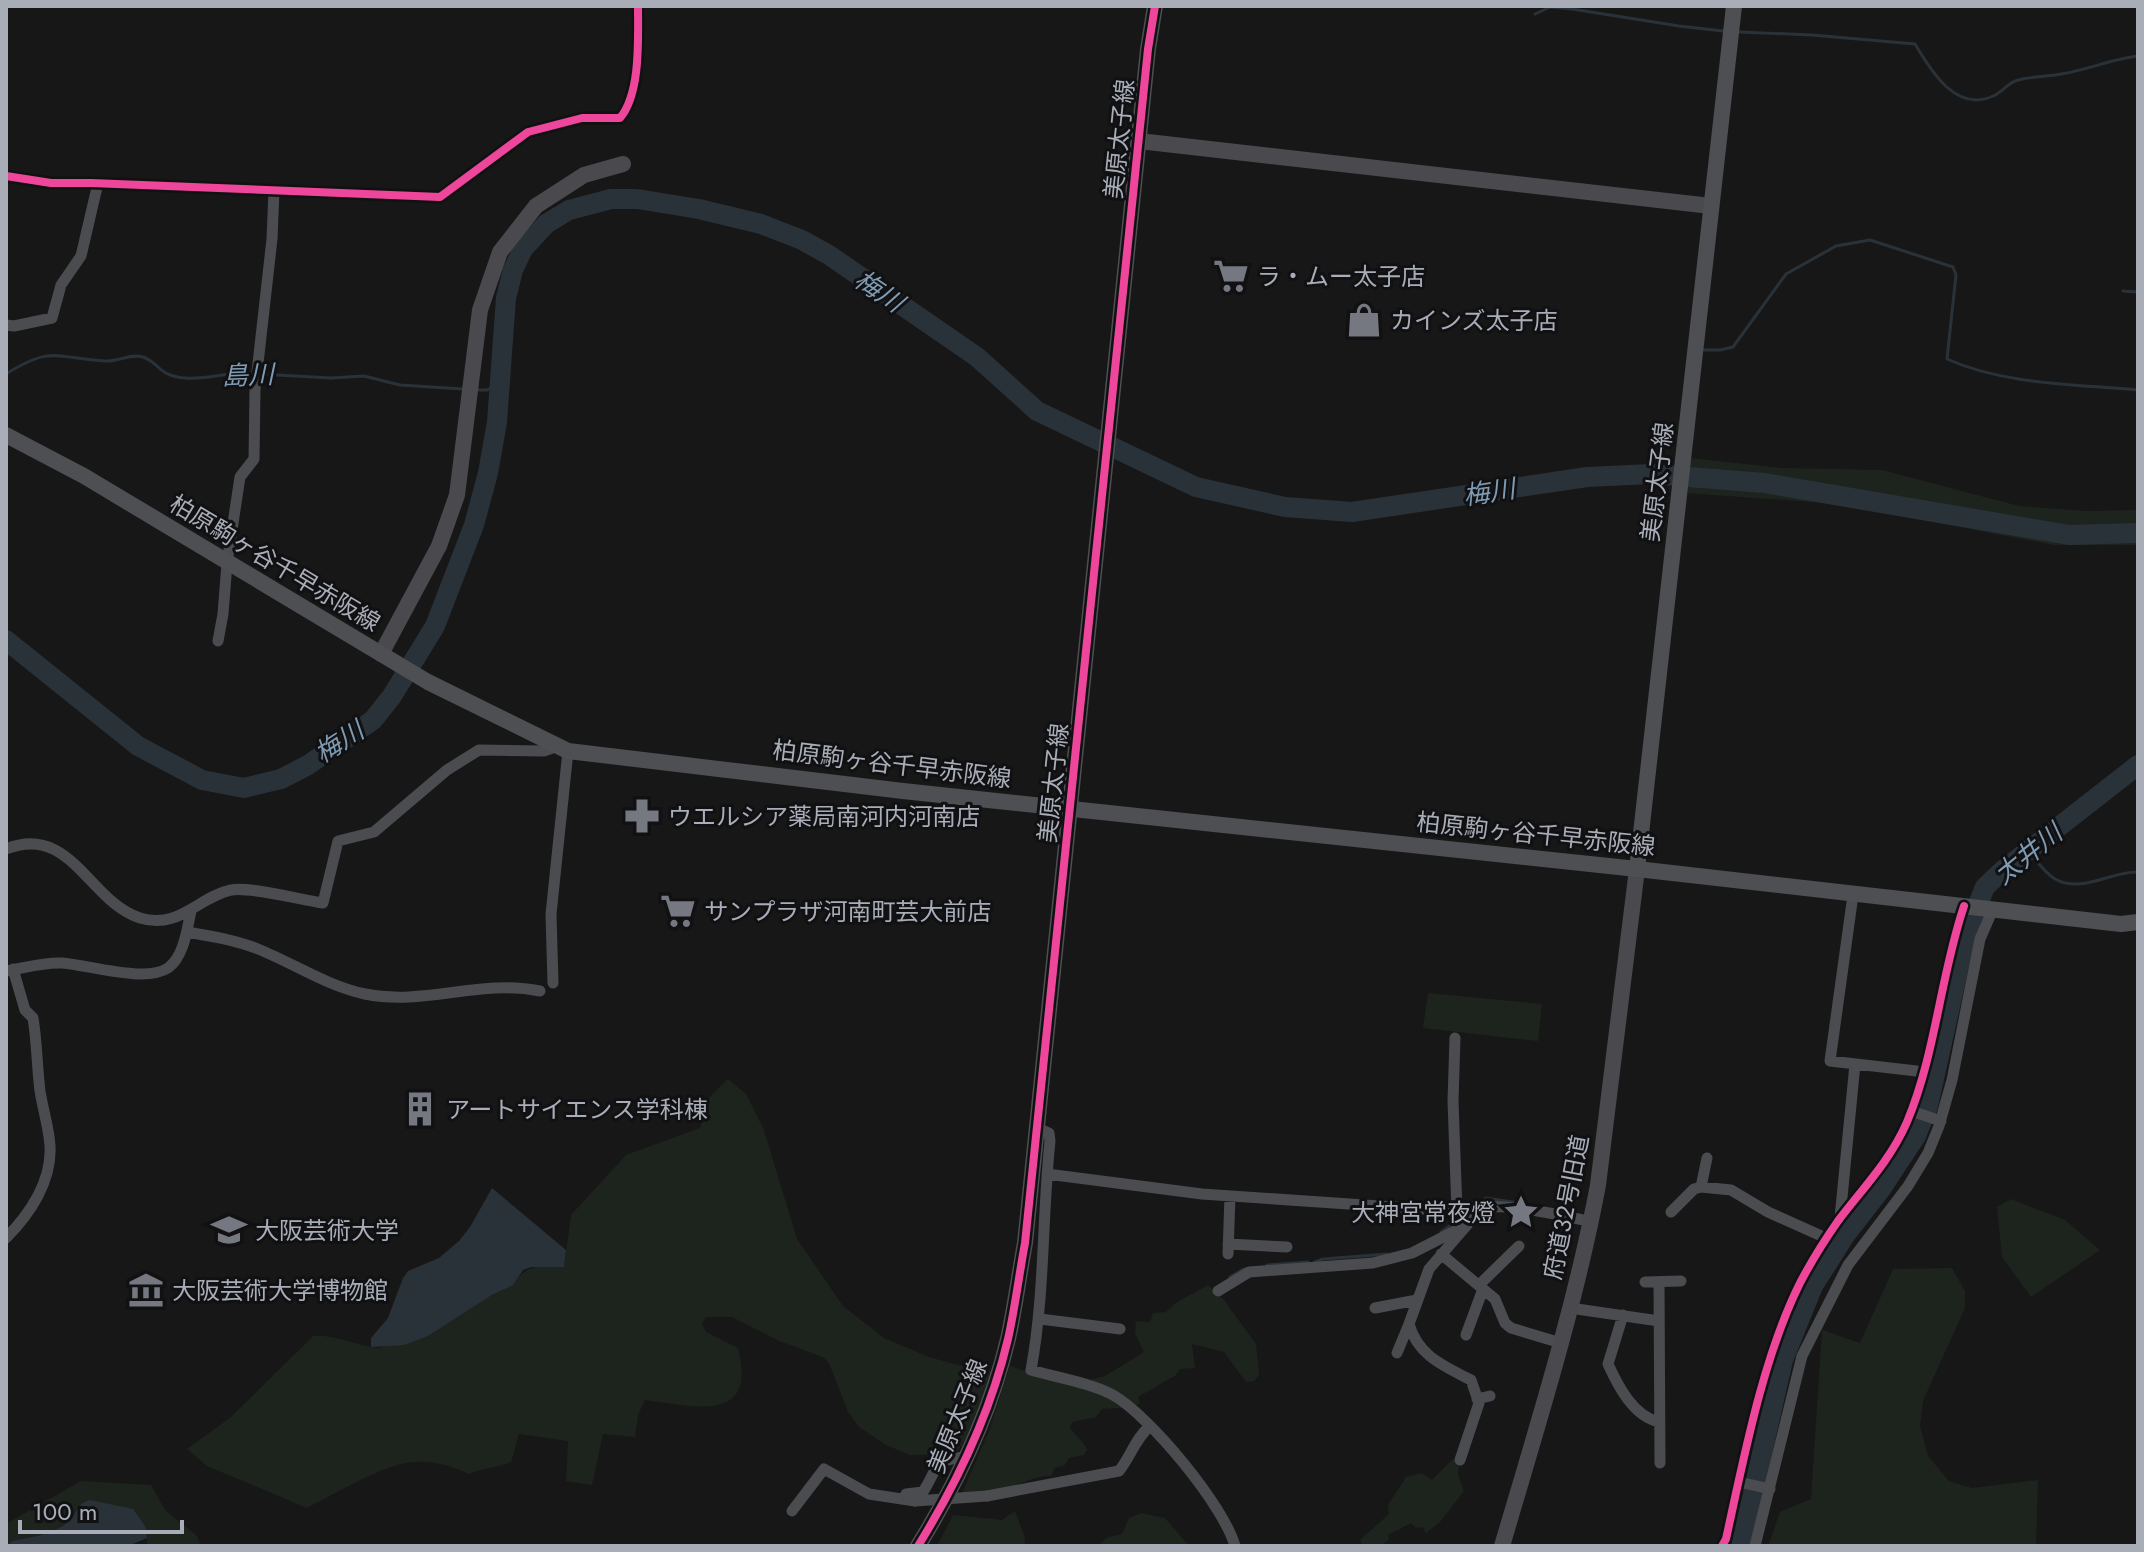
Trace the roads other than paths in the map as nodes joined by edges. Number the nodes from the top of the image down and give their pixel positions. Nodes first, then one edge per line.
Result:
1 (638, 6) edge
2 (1155, 6) edge
3 (1734, 6) edge
4 (1139, 141) junction
5 (623, 164) dead end
6 (6, 176) edge
7 (98, 183) junction
8 (274, 191) junction
9 (1711, 206) junction
10 (6, 325) edge
11 (6, 435) edge
12 (227, 563) junction
13 (218, 641) dead end
14 (384, 656) junction
15 (563, 748) junction
16 (1070, 809) junction
17 (6, 849) edge
18 (1637, 869) junction
19 (1853, 895) junction
20 (1965, 906) junction
21 (1992, 909) junction
22 (191, 911) junction
23 (2138, 922) edge
24 (187, 932) junction
25 (10, 970) edge
26 (553, 983) dead end
27 (540, 991) dead end
28 (1455, 1038) dead end
29 (1855, 1064) junction
30 (1925, 1072) junction
31 (1911, 1111) junction
32 (1941, 1121) junction
33 (1037, 1128) junction
34 (1707, 1158) dead end
35 (1047, 1174) junction
36 (1701, 1187) junction
37 (1230, 1196) junction
38 (1491, 1207) junction
39 (1457, 1211) junction
40 (1671, 1212) dead end
41 (1840, 1219) junction
42 (1592, 1222) junction
43 (1465, 1226) junction
44 (6, 1238) edge
45 (1826, 1238) junction
46 (1519, 1246) dead end
47 (1287, 1247) dead end
48 (1441, 1254) junction
49 (1681, 1281) dead end
50 (1645, 1282) dead end
51 (1659, 1282) junction
52 (1481, 1287) junction
53 (1218, 1291) dead end
54 (1417, 1300) junction
55 (1375, 1308) dead end
56 (1570, 1308) junction
57 (1623, 1315) junction
58 (1040, 1319) junction
59 (1659, 1321) junction
60 (1409, 1324) junction
61 (1120, 1329) dead end
62 (1470, 1333) dead end
63 (1561, 1343) junction
64 (1397, 1353) dead end
65 (1490, 1396) dead end
66 (1477, 1399) junction
67 (1659, 1422) junction
68 (1150, 1426) junction
69 (965, 1457) junction
70 (1460, 1460) dead end
71 (1660, 1463) dead end
72 (1742, 1482) junction
73 (1768, 1488) junction
74 (880, 1496) junction
75 (792, 1511) dead end
76 (918, 1546) edge
77 (1235, 1546) edge
78 (1502, 1546) edge
79 (1722, 1546) edge
80 (1755, 1546) edge

1 - 8 street
2 - 4 main road, 美原太子線
3 - 9 main road, 美原太子線
4 - 9 street
4 - 16 main road, 美原太子線
5 - 14 street
6 - 7 street
7 - 8 street
7 - 10 street
8 - 12 street
9 - 18 main road, 美原太子線
11 - 12 main road, 柏原駒ヶ谷千早赤阪線
12 - 13 street
12 - 14 main road, 柏原駒ヶ谷千早赤阪線
14 - 15 main road, 柏原駒ヶ谷千早赤阪線
15 - 16 main road, 柏原駒ヶ谷千早赤阪線
15 - 22 street
15 - 26 street
16 - 18 main road, 柏原駒ヶ谷千早赤阪線
16 - 33 main road, 美原太子線
17 - 22 street
18 - 19 main road, 柏原駒ヶ谷千早赤阪線
18 - 42 street, 府道32号旧道
19 - 20 main road, 柏原駒ヶ谷千早赤阪線
19 - 29 street
20 - 21 main road, 柏原駒ヶ谷千早赤阪線
20 - 30 street
21 - 23 main road, 柏原駒ヶ谷千早赤阪線
21 - 32 street
22 - 24 street
24 - 25 street
24 - 27 street
25 - 44 street
28 - 39 street
29 - 30 street
29 - 41 street
30 - 31 street
31 - 32 street
31 - 41 street
32 - 73 street
33 - 35 street
33 - 69 main road, 美原太子線
34 - 36 street
35 - 37 street
35 - 58 street
36 - 40 street
36 - 45 street
37 - 39 street
37 - 47 street
38 - 39 street
38 - 42 street
38 - 43 street
41 - 45 street
42 - 56 street, 府道32号旧道
43 - 48 street
43 - 53 street
45 - 72 street
46 - 52 street
48 - 52 street
48 - 54 street
49 - 51 street
50 - 51 street
51 - 59 street
52 - 62 street
52 - 63 street
54 - 55 street
54 - 60 street
56 - 57 street
56 - 63 street, 府道32号旧道
57 - 59 street
57 - 67 street
58 - 61 street
58 - 68 street
59 - 67 street
60 - 64 street
60 - 66 street
63 - 78 street, 府道32号旧道
65 - 66 street
66 - 70 street
67 - 71 street
68 - 74 street, bridge
68 - 77 street
69 - 74 street
69 - 76 main road, 美原太子線
72 - 73 street
72 - 79 street
73 - 80 street
74 - 75 street

